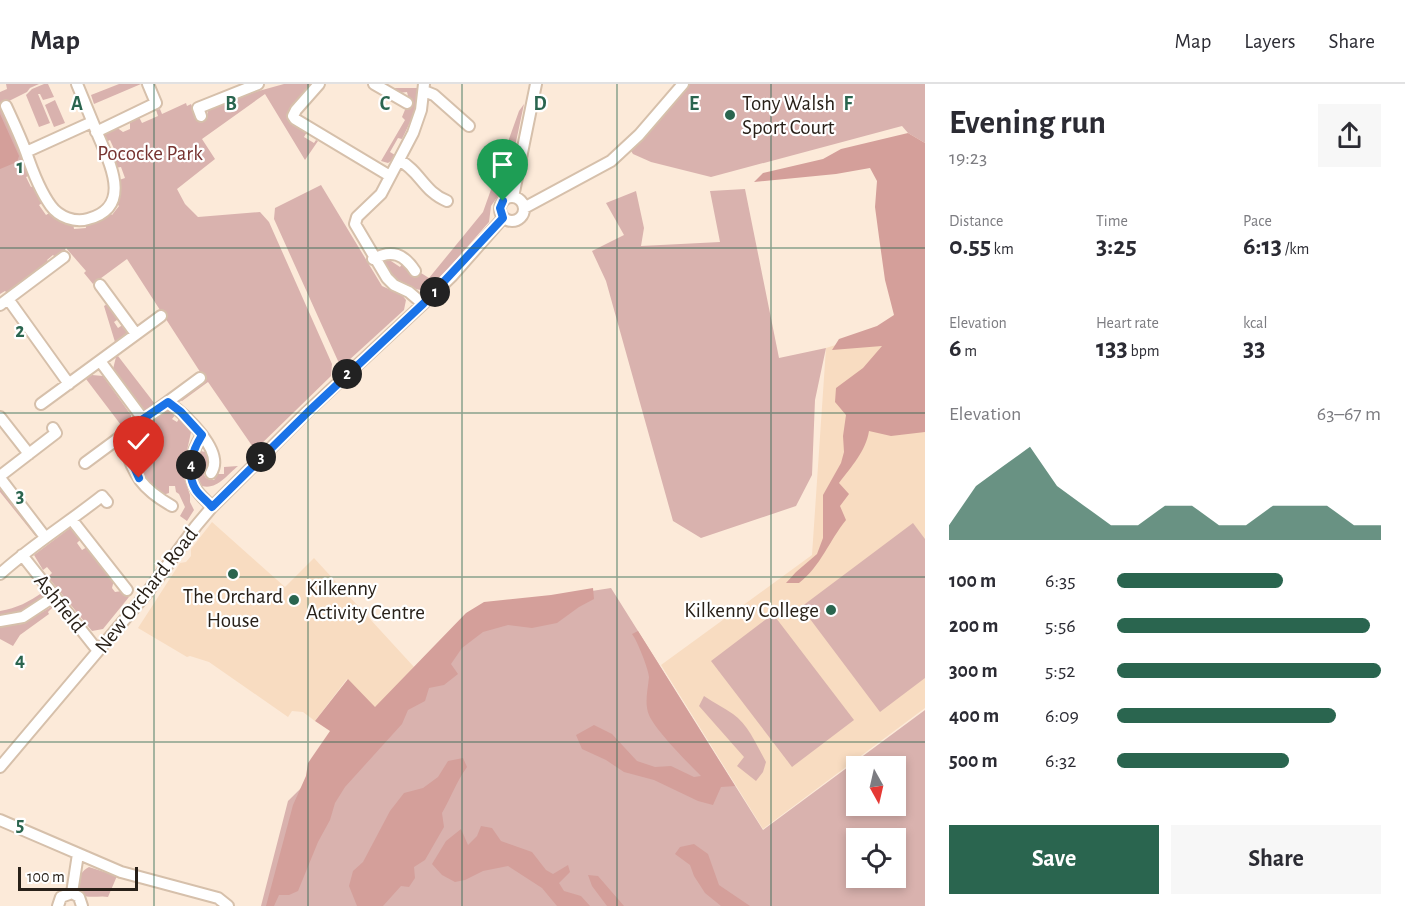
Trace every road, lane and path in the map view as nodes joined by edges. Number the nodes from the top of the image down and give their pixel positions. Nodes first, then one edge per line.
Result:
1 (77, 84) edge
2 (148, 84) edge
3 (258, 84) edge
4 (319, 84) edge
5 (374, 84) edge
6 (536, 84) edge
7 (683, 84) edge
8 (424, 88) edge
9 (407, 103) dead end
10 (6, 106) dead end
11 (201, 116) dead end
12 (470, 126) dead end
13 (94, 127) junction
14 (26, 152) junction
15 (399, 160) junction
16 (390, 176) junction
17 (513, 197) junction
18 (447, 201) dead end
19 (524, 208) junction
20 (503, 218) junction
21 (64, 258) dead end
22 (374, 259) junction
23 (415, 271) dead end
24 (100, 285) dead end
25 (4, 302) edge
26 (423, 304) junction
27 (160, 316) dead end
28 (136, 334) junction
29 (100, 361) junction
30 (200, 378) dead end
31 (69, 384) junction
32 (168, 402) junction
33 (41, 404) dead end
34 (0, 417) edge
35 (143, 419) junction
36 (53, 428) dead end
37 (202, 435) junction
38 (121, 438) junction
39 (29, 454) junction
40 (85, 463) dead end
41 (211, 473) dead end
42 (0, 477) edge
43 (107, 502) dead end
44 (172, 506) dead end
45 (212, 507) junction
46 (72, 519) junction
47 (45, 537) junction
48 (22, 555) junction
49 (0, 574) edge
50 (121, 587) dead end
51 (55, 596) junction
52 (0, 621) edge
53 (98, 651) junction
54 (0, 767) edge
55 (0, 820) edge
56 (78, 854) junction
57 (72, 893) junction
58 (58, 906) edge
59 (82, 906) edge
60 (228, 906) edge

1 - 13 street
2 - 13 street
3 - 11 street
4 - 16 street
5 - 9 street
6 - 17 street
7 - 19 street
8 - 12 street
8 - 15 street
10 - 14 street
13 - 14 street
13 - 14 street
15 - 16 street
15 - 18 street
16 - 22 street
17 - 19 street
17 - 20 street
19 - 20 street
20 - 26 street, New Orchard Road
21 - 25 street
22 - 23 street
22 - 26 street
24 - 28 street
25 - 31 street
26 - 45 street, New Orchard Road
27 - 28 street
28 - 29 street
29 - 31 street
29 - 35 street
30 - 32 street
31 - 33 street
32 - 35 street
32 - 37 street
34 - 39 street
35 - 38 street
36 - 39 street
37 - 41 street
37 - 45 street
38 - 40 street
38 - 44 street
39 - 42 street
42 - 47 street
43 - 46 street, Ashfield
45 - 53 street, New Orchard Road
46 - 47 street, Ashfield
46 - 50 street
47 - 48 street, Ashfield
48 - 49 street, Ashfield
48 - 51 street, Ashfield
51 - 52 street
51 - 53 street, Ashfield
53 - 54 street, New Orchard Road
55 - 56 street
56 - 57 street
56 - 60 street
57 - 58 street
57 - 59 street

